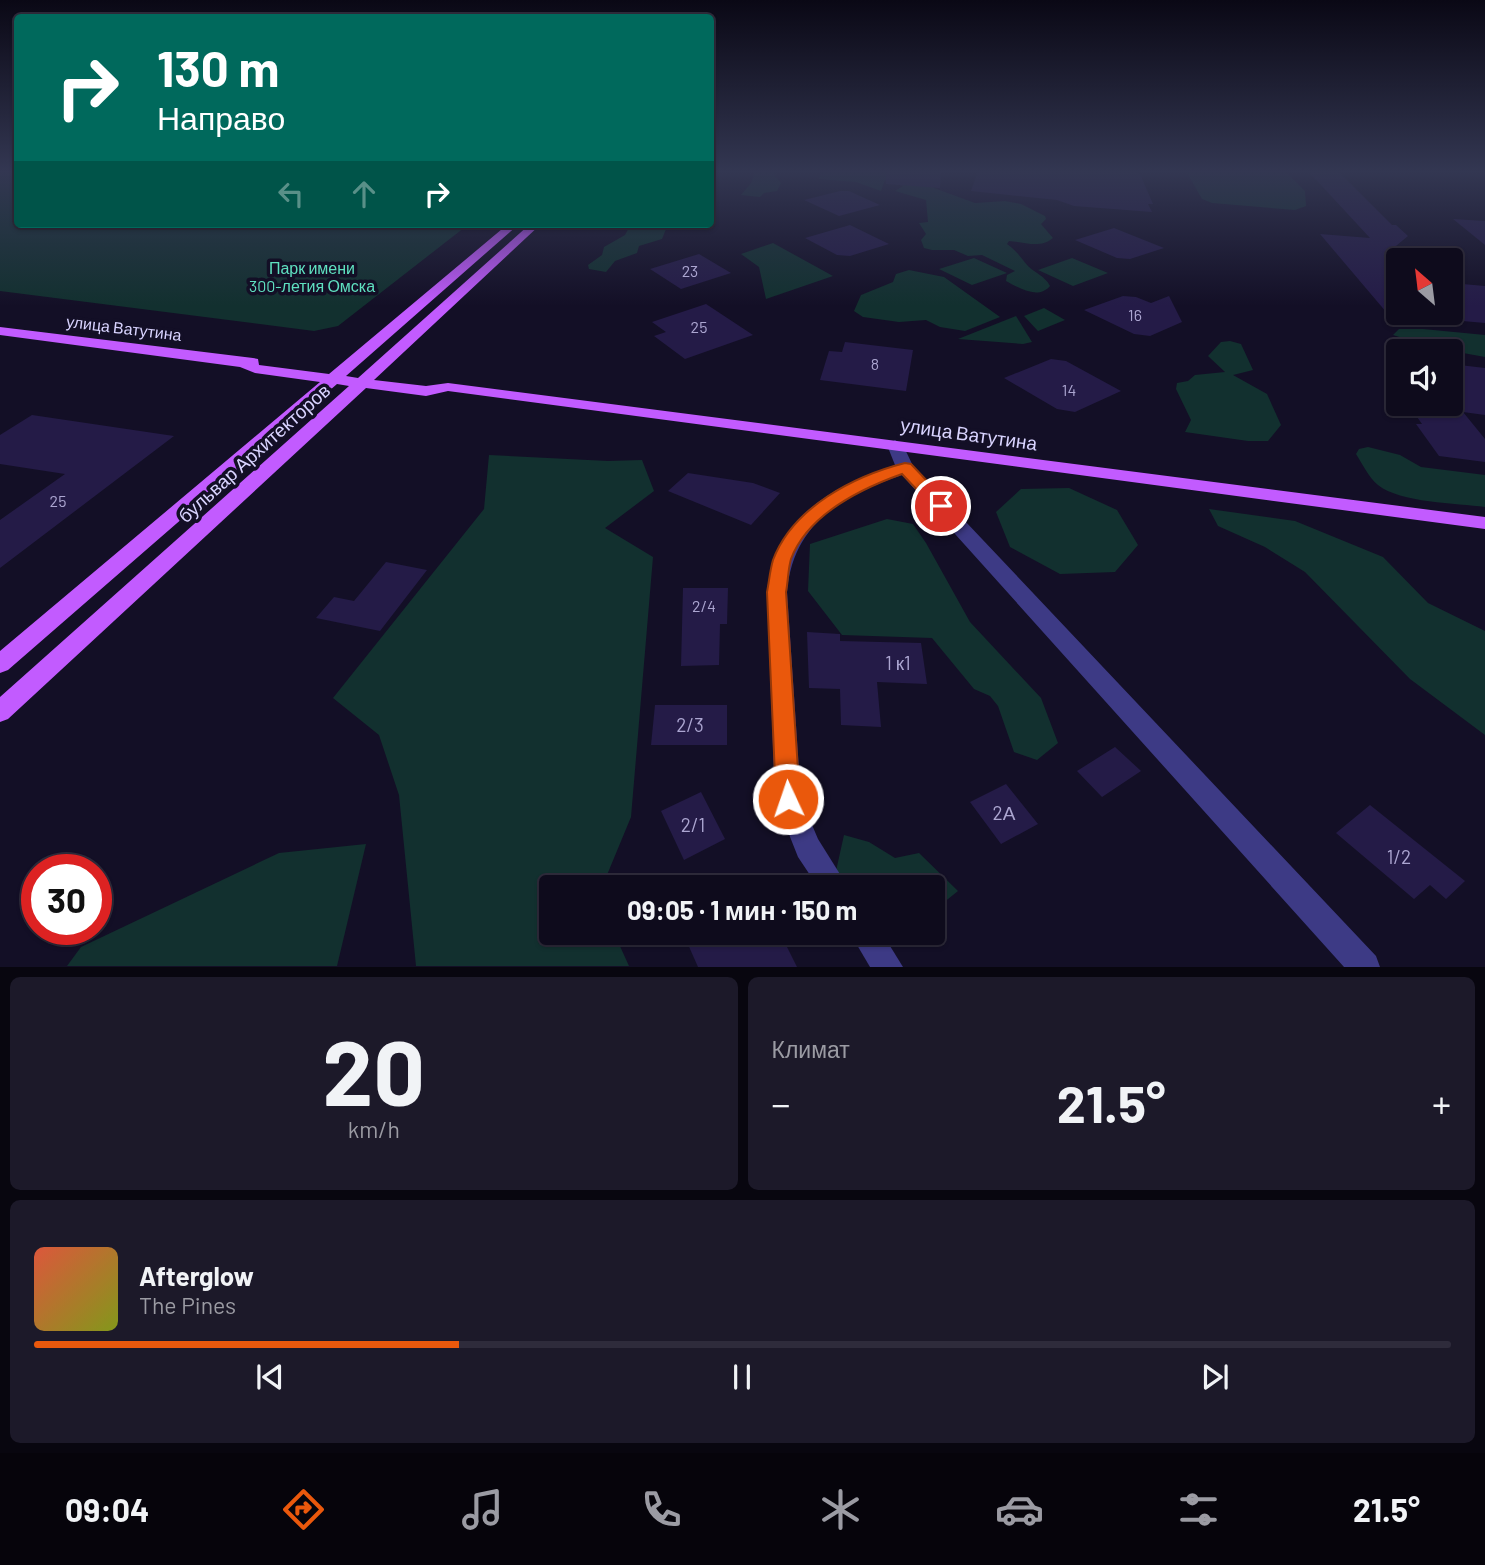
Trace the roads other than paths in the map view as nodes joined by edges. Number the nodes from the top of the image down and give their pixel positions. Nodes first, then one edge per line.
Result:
1 (509, 228) edge
2 (532, 228) edge
3 (0, 331) edge
4 (338, 374) junction
5 (368, 378) junction
6 (895, 445) junction
7 (905, 468) junction
8 (1485, 523) edge
9 (0, 664) edge
10 (0, 712) edge
11 (826, 875) edge
12 (873, 945) edge
13 (888, 967) edge
14 (1365, 967) edge

1 - 4 main road, бульвар Архитекторов
2 - 5 main road, бульвар Архитекторов
3 - 4 main road, улица Ватутина
4 - 5 main road, улица Ватутина
4 - 9 main road, бульвар Архитекторов
5 - 6 main road, улица Ватутина
5 - 10 main road, бульвар Архитекторов
6 - 7 street
6 - 8 main road, улица Ватутина
7 - 11 street
7 - 14 street
12 - 13 street

